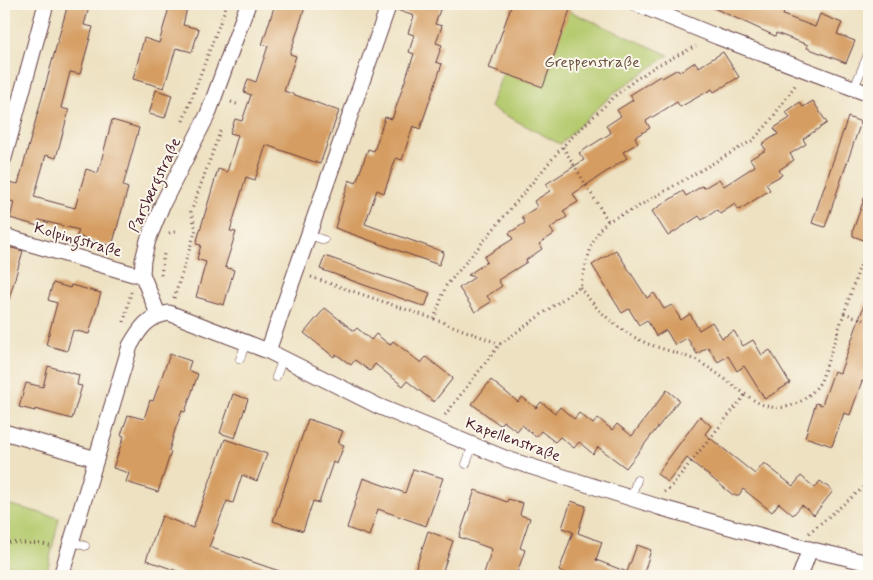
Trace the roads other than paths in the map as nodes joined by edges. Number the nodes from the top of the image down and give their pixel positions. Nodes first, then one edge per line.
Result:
1 (46, 4) edge
2 (248, 4) edge
3 (389, 4) edge
4 (636, 4) edge
5 (869, 52) edge
6 (854, 88) junction
7 (869, 94) edge
8 (4, 158) edge
9 (309, 235) junction
10 (4, 236) edge
11 (324, 240) dead end
12 (142, 274) junction
13 (164, 314) junction
14 (246, 343) junction
15 (268, 351) junction
16 (283, 358) junction
17 (240, 359) dead end
18 (276, 377) dead end
19 (4, 432) edge
20 (473, 445) junction
21 (96, 459) junction
22 (466, 464) dead end
23 (637, 480) dead end
24 (631, 498) junction
25 (807, 549) junction
26 (869, 563) edge
27 (67, 575) edge
28 (800, 576) edge

1 - 8 street
2 - 12 street, Parsbergstraße
3 - 9 street
4 - 6 street
5 - 6 lane
6 - 7 street
9 - 11 lane
9 - 15 street
10 - 12 street, Kolpingstraße
12 - 13 street, Parsbergstraße
13 - 14 street, Kapellenstraße
13 - 21 street
14 - 15 street, Kapellenstraße
14 - 17 lane
15 - 16 street, Kapellenstraße
16 - 18 lane
16 - 20 street, Kapellenstraße
19 - 21 street
20 - 22 lane
20 - 24 street, Kapellenstraße
21 - 27 street
23 - 24 lane
24 - 25 street, Kapellenstraße
25 - 26 street, Kapellenstraße
25 - 28 street

